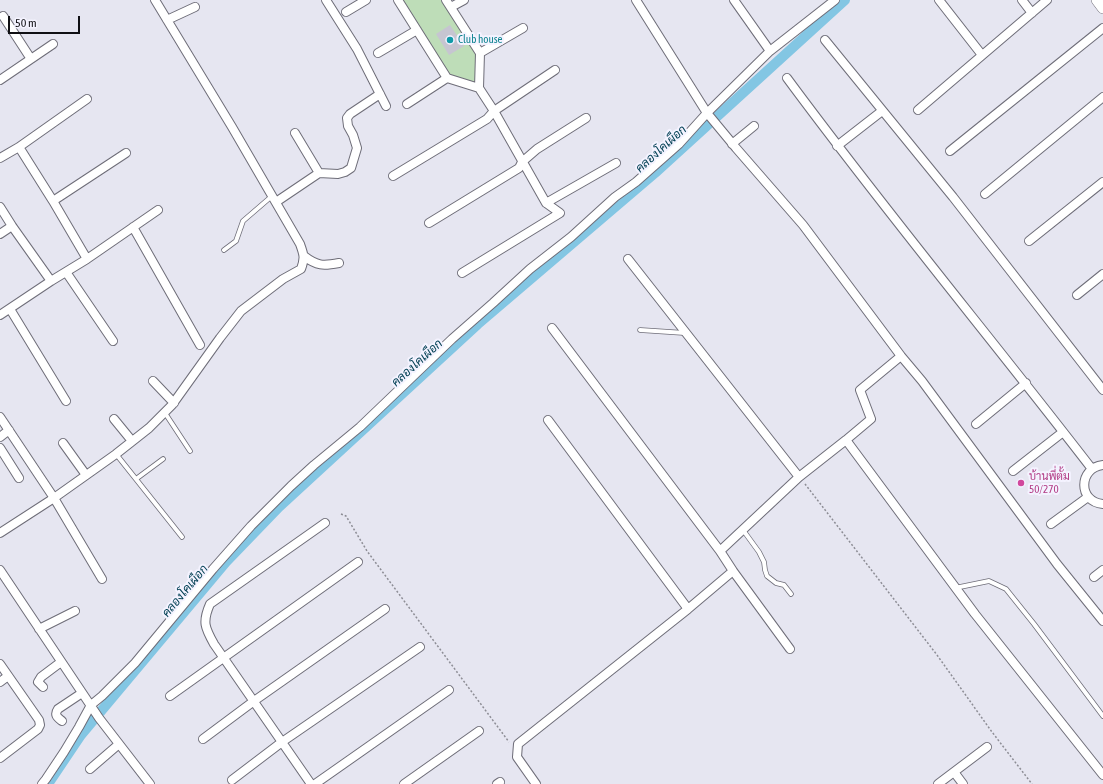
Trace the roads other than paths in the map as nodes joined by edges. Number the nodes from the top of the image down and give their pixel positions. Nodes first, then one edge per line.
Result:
1 (155, 0) edge
2 (326, 0) edge
3 (366, 0) edge
4 (398, 0) edge
5 (446, 0) edge
6 (464, 0) edge
7 (636, 0) edge
8 (734, 0) edge
9 (939, 0) edge
10 (1022, 0) edge
11 (1047, 0) edge
12 (1096, 0) edge
13 (830, 1) edge
14 (195, 7) dead end
15 (451, 7) junction
16 (1103, 8) edge
17 (346, 12) dead end
18 (1032, 13) junction
19 (3, 16) dead end
20 (167, 20) junction
21 (523, 28) dead end
22 (1103, 28) edge
23 (417, 30) junction
24 (825, 40) dead end
25 (53, 44) dead end
26 (770, 51) junction
27 (378, 53) dead end
28 (480, 53) junction
29 (982, 55) junction
30 (31, 59) junction
31 (555, 70) dead end
32 (447, 78) junction
33 (787, 78) dead end
34 (0, 80) edge
35 (479, 88) junction
36 (380, 94) junction
37 (1103, 97) edge
38 (86, 99) dead end
39 (407, 104) dead end
40 (386, 106) dead end
41 (918, 110) dead end
42 (882, 111) junction
43 (494, 112) junction
44 (708, 114) junction
45 (586, 118) dead end
46 (754, 126) dead end
47 (295, 132) dead end
48 (732, 144) junction
49 (837, 146) junction
50 (19, 147) junction
51 (950, 151) dead end
52 (126, 153) dead end
53 (0, 158) edge
54 (522, 162) junction
55 (616, 163) dead end
56 (318, 173) junction
57 (394, 176) dead end
58 (1103, 182) edge
59 (985, 194) dead end
60 (274, 199) junction
61 (53, 200) junction
62 (546, 203) junction
63 (0, 207) edge
64 (158, 210) dead end
65 (429, 223) dead end
66 (12, 226) junction
67 (133, 227) junction
68 (0, 234) edge
69 (1029, 241) dead end
70 (224, 250) dead end
71 (304, 256) junction
72 (87, 259) junction
73 (628, 259) dead end
74 (339, 263) dead end
75 (66, 272) junction
76 (462, 273) dead end
77 (1103, 274) edge
78 (51, 281) junction
79 (1077, 295) dead end
80 (10, 309) junction
81 (0, 315) edge
82 (552, 328) dead end
83 (640, 330) dead end
84 (685, 333) junction
85 (113, 341) dead end
86 (200, 345) dead end
87 (901, 356) junction
88 (153, 381) dead end
89 (1026, 383) junction
90 (1103, 390) edge
91 (66, 401) dead end
92 (174, 403) junction
93 (165, 412) junction
94 (0, 417) edge
95 (114, 419) dead end
96 (548, 420) dead end
97 (976, 424) dead end
98 (9, 430) junction
99 (1063, 432) junction
100 (0, 437) edge
101 (846, 440) junction
102 (132, 441) junction
103 (64, 443) dead end
104 (0, 448) edge
105 (190, 451) dead end
106 (116, 454) junction
107 (163, 459) dead end
108 (1103, 465) edge
109 (1092, 469) junction
110 (1013, 471) dead end
111 (86, 476) junction
112 (799, 477) junction
113 (19, 478) dead end
114 (136, 479) junction
115 (1088, 497) junction
116 (54, 498) junction
117 (1103, 504) edge
118 (325, 523) dead end
119 (1052, 524) dead end
120 (742, 530) junction
121 (0, 533) edge
122 (182, 537) dead end
123 (720, 551) junction
124 (358, 562) dead end
125 (0, 570) edge
126 (1103, 570) edge
127 (733, 571) junction
128 (1094, 577) dead end
129 (102, 579) dead end
130 (955, 588) junction
131 (791, 594) dead end
132 (385, 609) dead end
133 (688, 609) junction
134 (75, 611) dead end
135 (1103, 621) edge
136 (39, 629) junction
137 (420, 647) dead end
138 (790, 649) dead end
139 (223, 658) junction
140 (61, 662) junction
141 (0, 664) edge
142 (8, 676) junction
143 (0, 682) edge
144 (42, 688) dead end
145 (449, 690) dead end
146 (82, 693) junction
147 (170, 696) dead end
148 (254, 701) junction
149 (92, 707) junction
150 (1103, 716) edge
151 (62, 721) dead end
152 (479, 731) dead end
153 (203, 739) dead end
154 (282, 742) junction
155 (119, 744) junction
156 (987, 747) dead end
157 (0, 758) edge
158 (90, 769) dead end
159 (954, 772) junction
160 (1103, 775) edge
161 (232, 780) dead end
162 (42, 784) edge
163 (150, 784) edge
164 (311, 784) edge
165 (315, 784) edge
166 (404, 784) edge
167 (536, 784) edge
168 (938, 784) edge
169 (963, 784) edge

1 - 20 street
2 - 36 street
3 - 17 street
4 - 23 street
5 - 15 street
6 - 15 street
7 - 44 street
8 - 26 street
9 - 29 street
10 - 18 street
11 - 18 street
12 - 16 street
13 - 26 street
14 - 20 street
15 - 28 street
18 - 29 street
19 - 30 street
20 - 60 street
21 - 28 street
22 - 51 street
23 - 27 street
23 - 32 street
24 - 42 street
25 - 30 street
26 - 44 street
28 - 35 street
29 - 41 street
30 - 34 street
31 - 43 street
32 - 35 street
32 - 39 street
33 - 49 street
35 - 43 street
36 - 40 street
36 - 56 street
37 - 59 street
38 - 50 street
42 - 49 street
42 - 90 street
43 - 54 street
43 - 57 street
44 - 48 street
44 - 149 street
45 - 54 street
46 - 48 street
47 - 56 street
48 - 87 street
49 - 89 street
50 - 53 street
50 - 61 street
52 - 61 street
54 - 62 street
54 - 65 street
55 - 62 street
56 - 60 street
58 - 69 street
60 - 70 lane
60 - 71 street
61 - 72 street
62 - 76 street
63 - 66 street
64 - 67 street
66 - 68 street
66 - 78 street
67 - 72 street
67 - 86 street
71 - 74 street
71 - 92 street
72 - 75 street
73 - 84 street
75 - 78 street
75 - 85 street
77 - 79 street
78 - 80 street
80 - 81 street
80 - 91 street
82 - 123 street
83 - 84 lane
84 - 112 street
87 - 101 street
87 - 135 street
88 - 92 street
89 - 97 street
89 - 99 street
92 - 93 street
93 - 102 street
93 - 105 lane
94 - 98 street
95 - 102 street
96 - 133 street
98 - 100 street
98 - 116 street
99 - 109 street
99 - 110 street
101 - 112 street
101 - 130 street
102 - 106 street
103 - 111 street
104 - 113 street
106 - 111 street
106 - 114 lane
107 - 114 lane
108 - 109 street
109 - 115 street
111 - 116 street
112 - 120 street
114 - 122 lane
115 - 117 street
115 - 119 street
116 - 121 street
116 - 129 street
118 - 139 street
120 - 123 street
120 - 131 lane
123 - 127 street
124 - 139 street
125 - 136 street
126 - 128 street
127 - 133 street
127 - 138 street
130 - 150 lane
130 - 160 street
132 - 148 street
133 - 167 street
134 - 136 street
136 - 140 street
137 - 154 street
139 - 147 street
139 - 148 street
140 - 144 street
140 - 146 street
141 - 142 street
142 - 143 street
142 - 157 street
145 - 165 street
146 - 149 street
146 - 151 street
148 - 153 street
148 - 154 street
149 - 155 street
149 - 162 street
152 - 166 street
154 - 161 street
154 - 164 street
155 - 158 street
155 - 163 street
156 - 159 street
159 - 168 street
159 - 169 street

